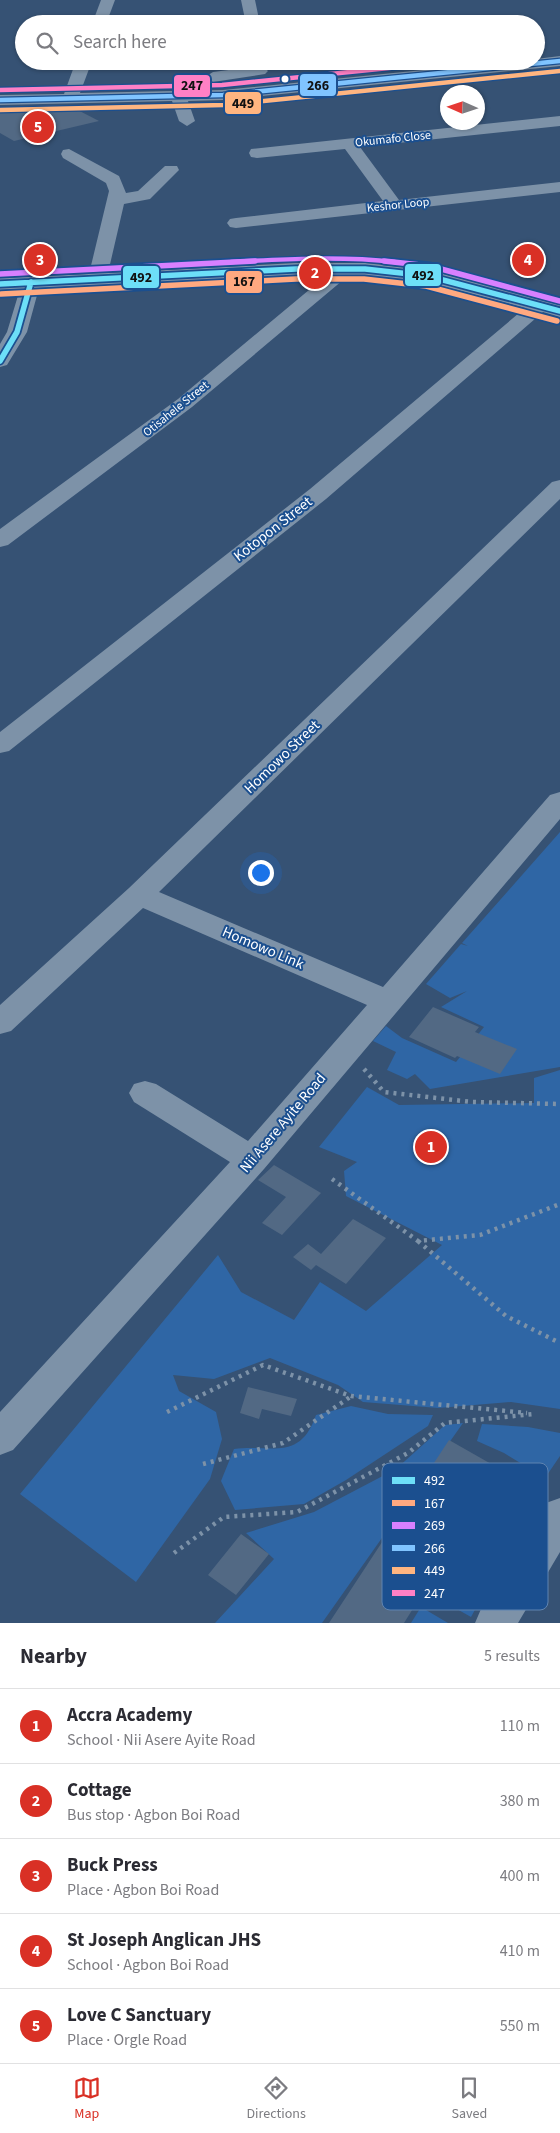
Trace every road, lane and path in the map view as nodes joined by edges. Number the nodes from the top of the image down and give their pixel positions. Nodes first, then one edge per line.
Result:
1 (108, 0) edge
2 (248, 0) edge
3 (102, 15) edge
4 (251, 15) edge
5 (560, 61) edge
6 (545, 62) edge
7 (81, 70) edge
8 (242, 70) edge
9 (259, 70) edge
10 (457, 70) edge
11 (213, 77) dead end
12 (262, 91) junction
13 (180, 97) junction
14 (70, 99) junction
15 (0, 100) edge
16 (187, 121) dead end
17 (560, 121) edge
18 (349, 143) junction
19 (257, 152) dead end
20 (69, 154) dead end
21 (171, 170) dead end
22 (560, 187) edge
23 (118, 200) junction
24 (395, 206) junction
25 (236, 223) dead end
26 (346, 268) junction
27 (97, 279) junction
28 (32, 282) junction
29 (0, 284) edge
30 (550, 308) edge
31 (0, 361) edge
32 (560, 487) edge
33 (0, 540) edge
34 (0, 745) edge
35 (560, 801) edge
36 (139, 895) junction
37 (386, 1001) junction
38 (0, 1023) edge
39 (358, 1063) dead end
40 (145, 1093) dead end
41 (560, 1104) edge
42 (252, 1160) junction
43 (332, 1179) dead end
44 (560, 1204) edge
45 (418, 1241) junction
46 (560, 1343) edge
47 (351, 1396) junction
48 (167, 1412) dead end
49 (0, 1438) edge
50 (389, 1463) edge
51 (203, 1464) dead end
52 (382, 1467) edge
53 (560, 1516) edge
54 (548, 1536) edge
55 (174, 1553) dead end
56 (503, 1610) edge
57 (495, 1623) edge

1 - 3 street
2 - 4 street
5 - 6 street
7 - 14 street
8 - 11 street
9 - 12 street
10 - 12 street
12 - 13 street
13 - 14 street
13 - 16 street
14 - 15 street
17 - 18 street, Okumafo Close
18 - 19 street, Okumafo Close
18 - 24 street
20 - 23 street
21 - 23 street
22 - 24 street, Keshor Loop
23 - 27 street
24 - 25 street, Keshor Loop
26 - 27 street
26 - 30 street
26 - 33 street, Otisahele Street
27 - 28 street
28 - 29 street
28 - 31 street
30 - 34 street, Kotopon Street
32 - 36 street, Homowo Street
35 - 37 street, Nii Asere Ayite Road
36 - 37 street, Homowo Link
36 - 38 street, Homowo Street
37 - 42 street, Nii Asere Ayite Road
39 - 41 path
40 - 42 street
42 - 49 street, Nii Asere Ayite Road
43 - 45 path
44 - 45 path
45 - 46 path
47 - 48 path
47 - 50 path
47 - 51 path
52 - 55 path
53 - 54 street
56 - 57 street

